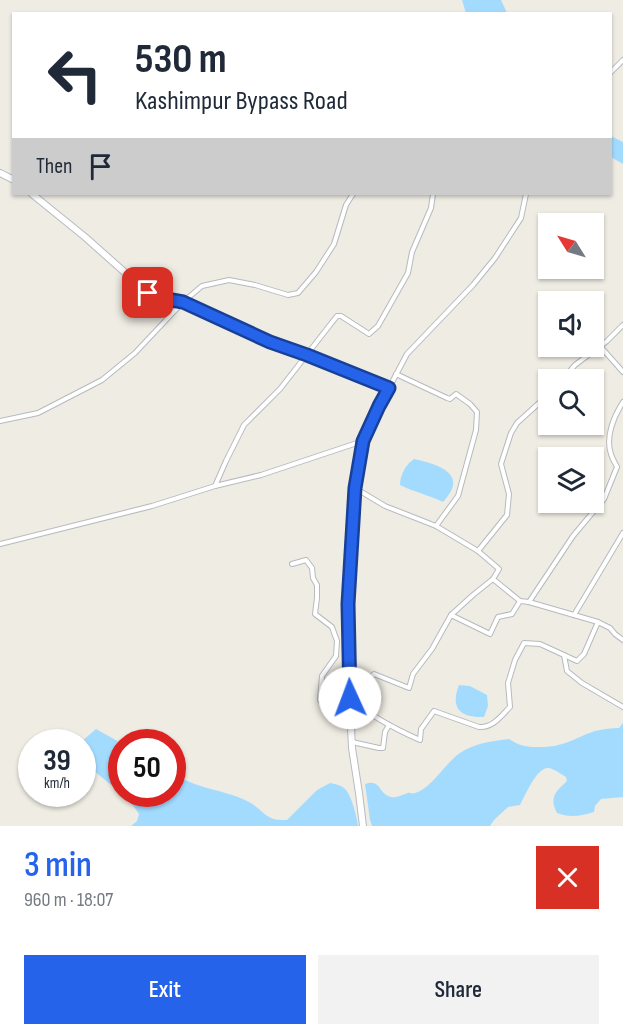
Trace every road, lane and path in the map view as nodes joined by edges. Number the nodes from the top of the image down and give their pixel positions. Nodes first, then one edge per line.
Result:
1 (623, 60) edge
2 (612, 71) edge
3 (33, 195) edge
4 (352, 195) edge
5 (433, 195) edge
6 (526, 195) edge
7 (183, 302) junction
8 (623, 325) edge
9 (604, 342) edge
10 (604, 351) edge
11 (307, 355) junction
12 (586, 357) edge
13 (572, 369) edge
14 (623, 372) edge
15 (396, 374) junction
16 (389, 388) junction
17 (623, 402) edge
18 (538, 404) edge
19 (0, 421) edge
20 (363, 441) junction
21 (216, 486) junction
22 (355, 488) junction
23 (436, 526) junction
24 (623, 533) edge
25 (0, 544) edge
26 (478, 551) junction
27 (292, 564) dead end
28 (494, 579) junction
29 (520, 601) junction
30 (529, 602) junction
31 (451, 615) junction
32 (574, 615) junction
33 (598, 622) junction
34 (623, 640) edge
35 (564, 654) junction
36 (350, 698) junction
37 (623, 707) edge
38 (350, 720) junction
39 (389, 725) junction
40 (352, 742) junction
41 (363, 826) edge

1 - 2 street
3 - 7 main road
4 - 7 street
5 - 11 street
6 - 15 street
7 - 11 main road
7 - 19 street
8 - 9 street
10 - 14 street
11 - 16 main road
11 - 21 street
12 - 13 street
15 - 16 street
15 - 23 street
16 - 20 main road
17 - 30 street
18 - 26 street
20 - 21 street
20 - 22 main road
21 - 25 street
22 - 23 street
22 - 36 main road
23 - 26 street
24 - 32 street
26 - 28 street
27 - 38 street
28 - 29 street
28 - 31 street
29 - 30 street
29 - 31 street
30 - 32 street
31 - 36 street
32 - 33 street
33 - 34 street
33 - 35 street
35 - 37 street
35 - 39 street
36 - 38 main road
36 - 39 street
38 - 40 main road
39 - 40 street
40 - 41 main road

